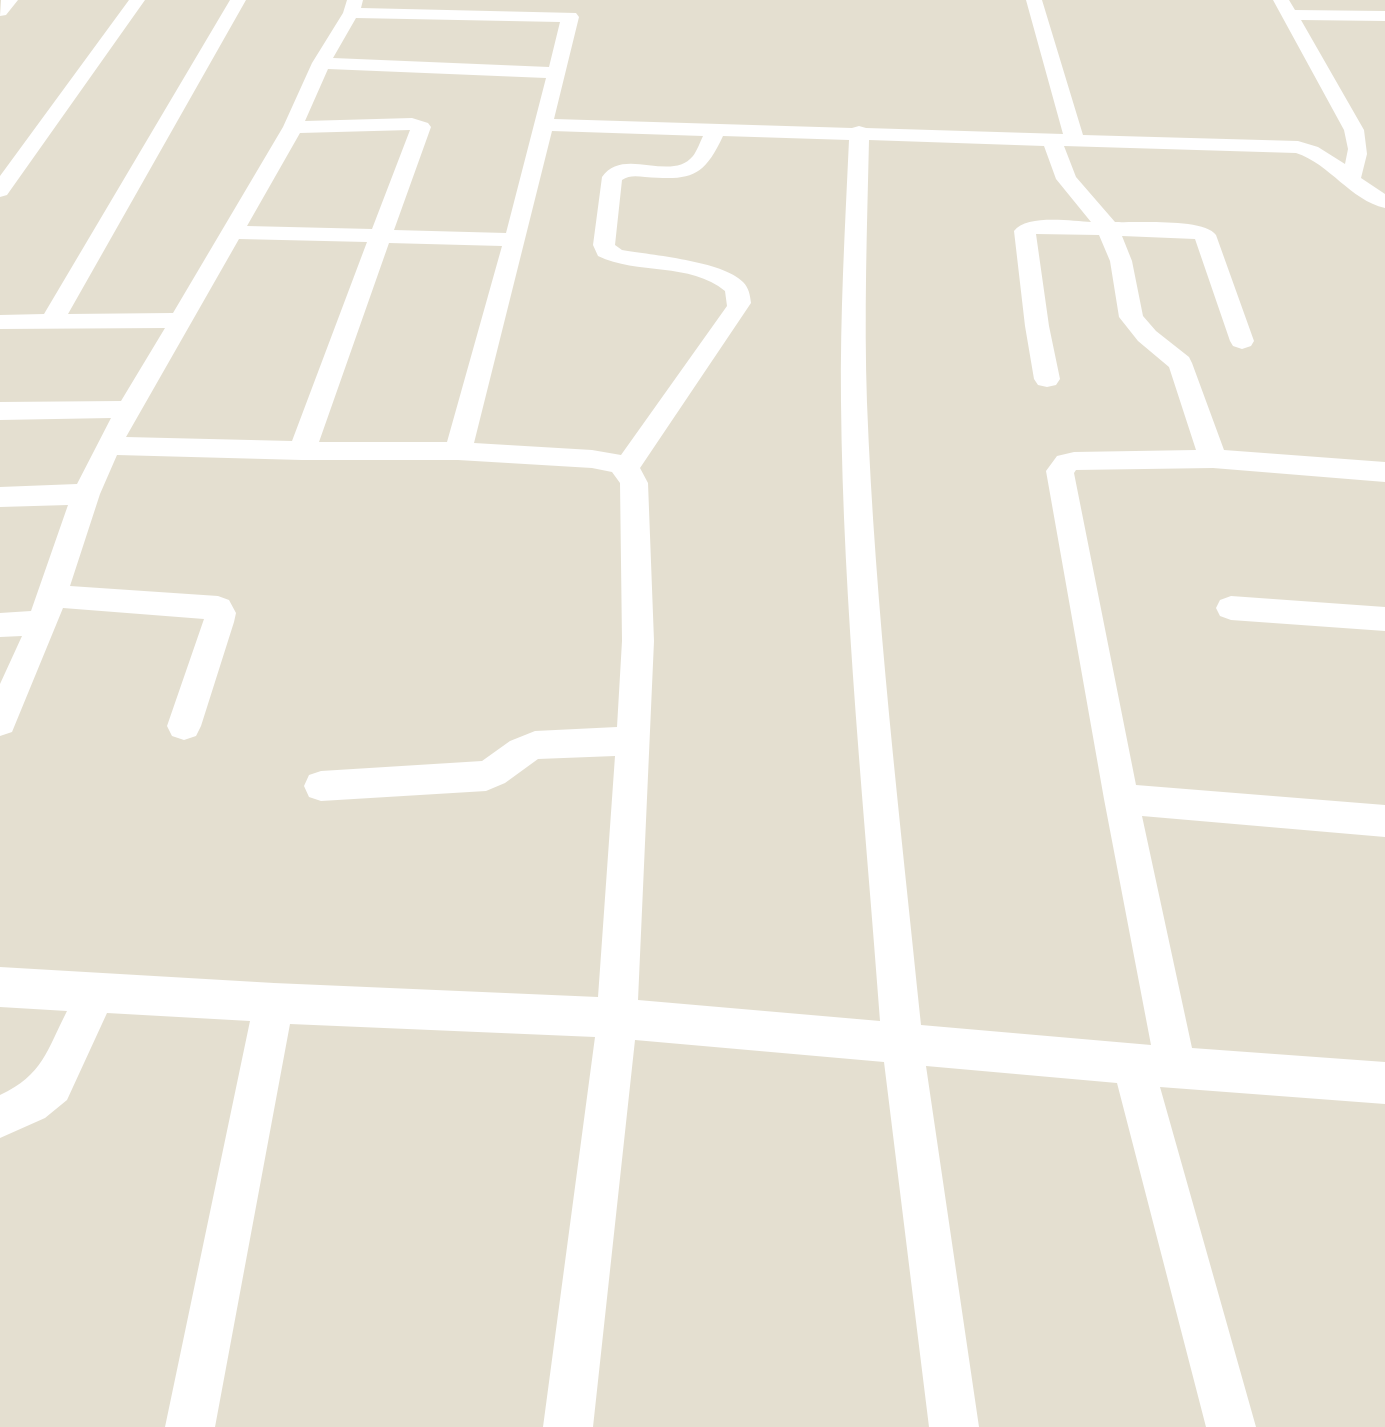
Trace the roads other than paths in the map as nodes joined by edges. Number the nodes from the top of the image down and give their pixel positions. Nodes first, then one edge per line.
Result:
1 (10, 0) edge
2 (137, 0) edge
3 (238, 0) edge
4 (1034, 0) edge
5 (353, 7) edge
6 (1285, 7) edge
7 (0, 11) edge
8 (1385, 16) edge
9 (321, 63) junction
10 (556, 73) junction
11 (544, 125) junction
12 (293, 127) junction
13 (716, 130) junction
14 (859, 132) junction
15 (1063, 140) junction
16 (1351, 178) junction
17 (0, 191) edge
18 (1385, 202) edge
19 (1107, 227) junction
20 (234, 232) junction
21 (381, 236) junction
22 (515, 240) junction
23 (182, 320) junction
24 (0, 322) edge
25 (51, 322) junction
26 (1242, 341) dead end
27 (1047, 379) dead end
28 (130, 409) junction
29 (0, 411) edge
30 (108, 446) junction
31 (302, 451) junction
32 (458, 451) junction
33 (1213, 459) junction
34 (625, 469) junction
35 (1385, 472) edge
36 (86, 494) junction
37 (0, 497) edge
38 (1231, 608) dead end
39 (48, 609) junction
40 (1385, 619) edge
41 (0, 625) edge
42 (0, 722) edge
43 (184, 726) dead end
44 (633, 741) junction
45 (321, 786) dead end
46 (1121, 799) junction
47 (1385, 821) edge
48 (0, 987) edge
49 (96, 993) junction
50 (274, 1003) junction
51 (617, 1018) junction
52 (902, 1043) junction
53 (1133, 1064) junction
54 (1176, 1068) junction
55 (1385, 1083) edge
56 (0, 1117) edge
57 (190, 1427) edge
58 (568, 1427) edge
59 (954, 1427) edge
60 (1231, 1427) edge

1 - 7 street
2 - 17 street
3 - 25 street
4 - 15 street
5 - 9 street
5 - 10 street
6 - 8 street
6 - 16 street
9 - 10 street
9 - 12 street
10 - 11 street
11 - 13 street
11 - 22 street
12 - 20 street
12 - 21 street
13 - 14 street
13 - 34 street
14 - 15 street
14 - 52 street
15 - 16 street
15 - 19 street
16 - 18 street
19 - 26 street
19 - 27 street
19 - 33 street
20 - 21 street
20 - 23 street
21 - 22 street
21 - 31 street
22 - 32 street
23 - 25 street
23 - 28 street
24 - 25 street
28 - 29 street
28 - 30 street
30 - 31 street
30 - 36 street
31 - 32 street
32 - 34 street
33 - 35 street
33 - 46 street
34 - 44 street
36 - 37 street
36 - 39 street
38 - 40 street
39 - 41 street
39 - 42 street
39 - 43 street
44 - 45 street
44 - 51 street
46 - 47 street
46 - 54 street
48 - 49 street
49 - 50 street
49 - 56 street
50 - 51 street
50 - 57 street
51 - 52 street
51 - 58 street
52 - 53 street
52 - 59 street
53 - 54 street
53 - 60 street
54 - 55 street

